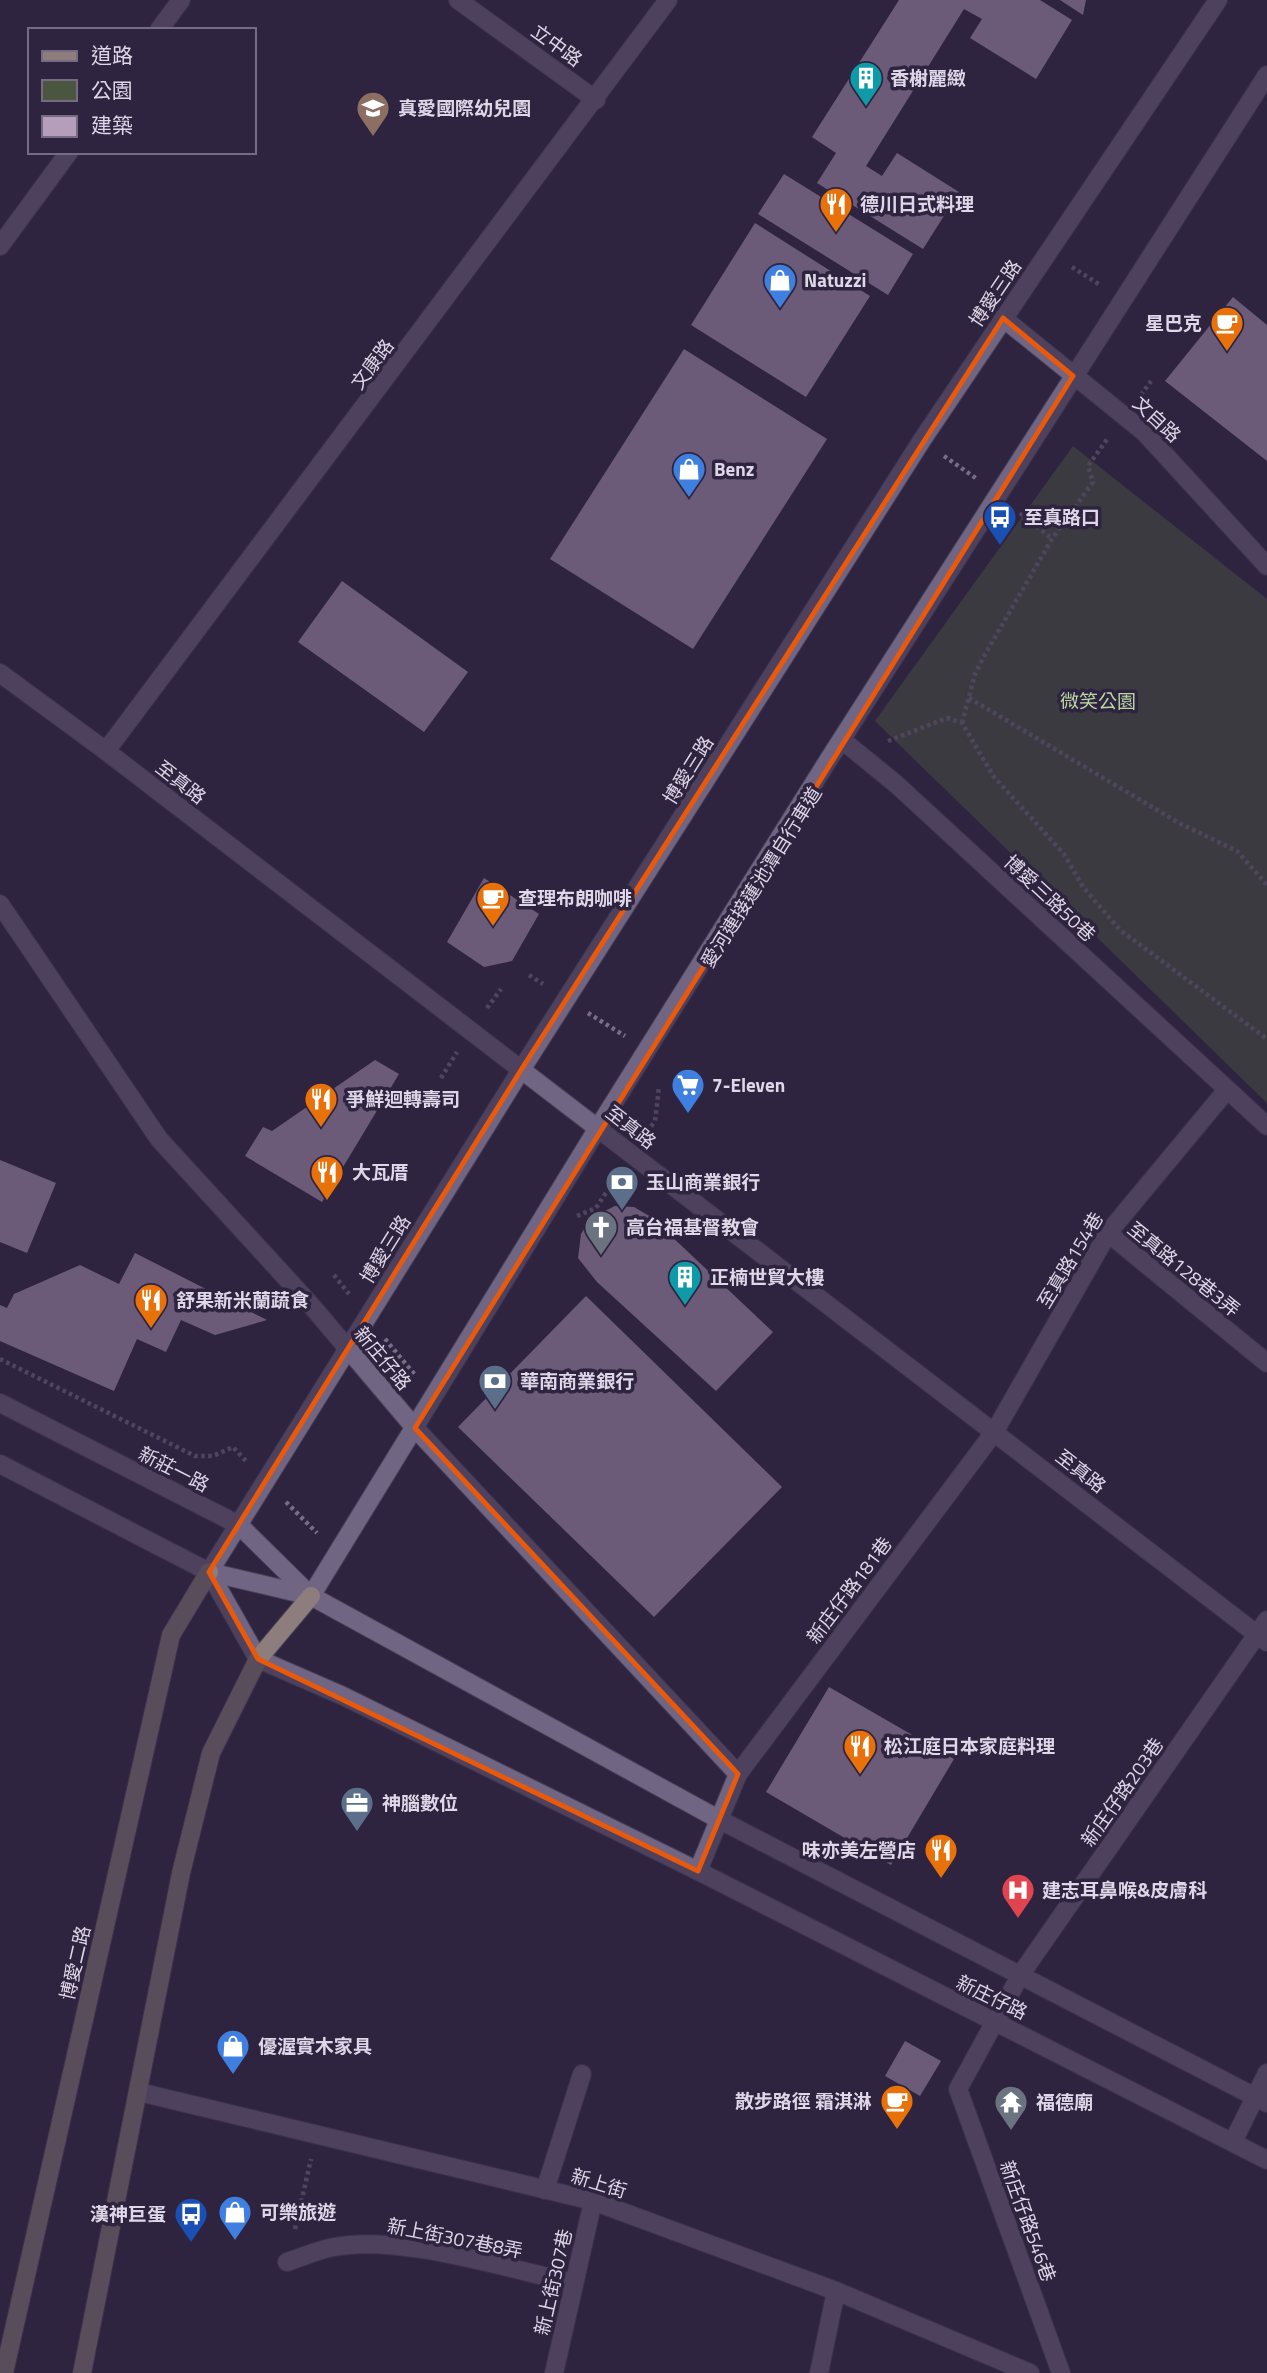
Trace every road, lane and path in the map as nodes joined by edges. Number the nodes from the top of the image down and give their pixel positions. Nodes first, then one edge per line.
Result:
1 (181, 0) edge
2 (458, 0) edge
3 (668, 0) edge
4 (1218, 0) edge
5 (160, 28) edge
6 (1267, 75) edge
7 (596, 100) junction
8 (68, 154) edge
9 (0, 246) edge
10 (1048, 251) junction
11 (1122, 299) junction
12 (1003, 318) junction
13 (1073, 376) junction
14 (1093, 482) dead end
15 (1267, 566) edge
16 (0, 673) edge
17 (969, 698) junction
18 (962, 723) junction
19 (842, 740) junction
20 (106, 751) junction
21 (857, 752) junction
22 (1267, 885) edge
23 (0, 904) edge
24 (529, 975) dead end
25 (567, 999) junction
26 (1267, 1039) edge
27 (654, 1055) junction
28 (521, 1070) junction
29 (1226, 1091) junction
30 (655, 1121) dead end
31 (1267, 1126) edge
32 (598, 1128) junction
33 (1108, 1233) junction
34 (334, 1275) dead end
35 (367, 1317) junction
36 (348, 1349) junction
37 (0, 1359) edge
38 (1267, 1363) edge
39 (433, 1398) junction
40 (0, 1403) edge
41 (415, 1428) junction
42 (995, 1431) junction
43 (0, 1464) edge
44 (266, 1482) junction
45 (239, 1525) junction
46 (338, 1554) junction
47 (209, 1572) junction
48 (311, 1596) junction
49 (1264, 1632) edge
50 (258, 1659) junction
51 (738, 1774) junction
52 (720, 1820) junction
53 (698, 1871) junction
54 (1021, 1974) junction
55 (995, 2022) junction
56 (1267, 2073) edge
57 (582, 2074) dead end
58 (139, 2092) junction
59 (1260, 2099) edge
60 (317, 2134) junction
61 (1233, 2141) junction
62 (1267, 2160) edge
63 (545, 2190) junction
64 (593, 2201) junction
65 (287, 2262) joint
66 (574, 2283) junction
67 (836, 2291) junction
68 (4, 2373) edge
69 (82, 2373) edge
70 (554, 2373) edge
71 (819, 2373) edge
72 (1030, 2373) edge
73 (1061, 2373) edge

1 - 5 street
2 - 7 street, 立中路
3 - 7 street, 文康路
4 - 10 street, 博愛三路
6 - 11 street
7 - 20 street, 文康路
8 - 9 street
10 - 11 path
10 - 12 street, 博愛三路
11 - 13 street
12 - 13 street, 文自路
12 - 25 street, 博愛三路
13 - 15 street, 文自路
13 - 19 street
14 - 17 path
16 - 20 street, 至真路
17 - 18 path
17 - 22 path
18 - 21 path
18 - 26 path
19 - 21 street, 博愛三路50巷
19 - 27 street
20 - 28 street, 至真路
21 - 29 street, 博愛三路50巷
23 - 36 street, 新庄仔路
24 - 25 path
25 - 27 path
25 - 28 street, 博愛三路
27 - 30 path
27 - 32 street
28 - 32 street, 至真路
28 - 35 street, 博愛三路
29 - 31 street, 博愛三路50巷
29 - 33 street, 至真路154巷
32 - 39 street
32 - 42 street, 至真路
33 - 38 street, 至真路128巷3弄
33 - 42 street, 至真路154巷
34 - 35 path
35 - 36 street, 博愛三路
35 - 39 path
36 - 41 street, 新庄仔路
36 - 44 street, 博愛三路
37 - 44 path
39 - 41 street
40 - 45 street, 新莊一路
41 - 46 street
41 - 51 street, 新庄仔路
42 - 49 street, 至真路
42 - 51 street, 新庄仔路181巷
43 - 47 street
44 - 45 street, 博愛三路
44 - 46 path
45 - 47 street, 博愛三路
45 - 48 street, 新莊一路
46 - 48 street
47 - 48 street, 新庄仔路
47 - 50 street
47 - 68 main road, 博愛二路
48 - 50 main road
48 - 52 street, 新庄仔路
49 - 54 street, 新庄仔路203巷
50 - 53 street, 新庄仔路
50 - 58 main road
51 - 52 street
52 - 53 street
52 - 54 street, 新庄仔路
53 - 55 street, 新庄仔路
54 - 55 street, 新庄仔路546巷
54 - 59 street, 新庄仔路
55 - 61 street, 新庄仔路
55 - 73 street, 新庄仔路546巷
56 - 59 street
57 - 63 street
58 - 60 street, 新上街
58 - 69 main road
59 - 61 street
60 - 63 street, 新上街
60 - 65 path
61 - 62 street, 新庄仔路
63 - 64 street, 新上街
64 - 66 street, 新上街307巷
64 - 67 street, 新上街
65 - 66 street, 新上街307巷8弄
66 - 70 street, 新上街307巷
67 - 71 street
67 - 72 street, 新上街

